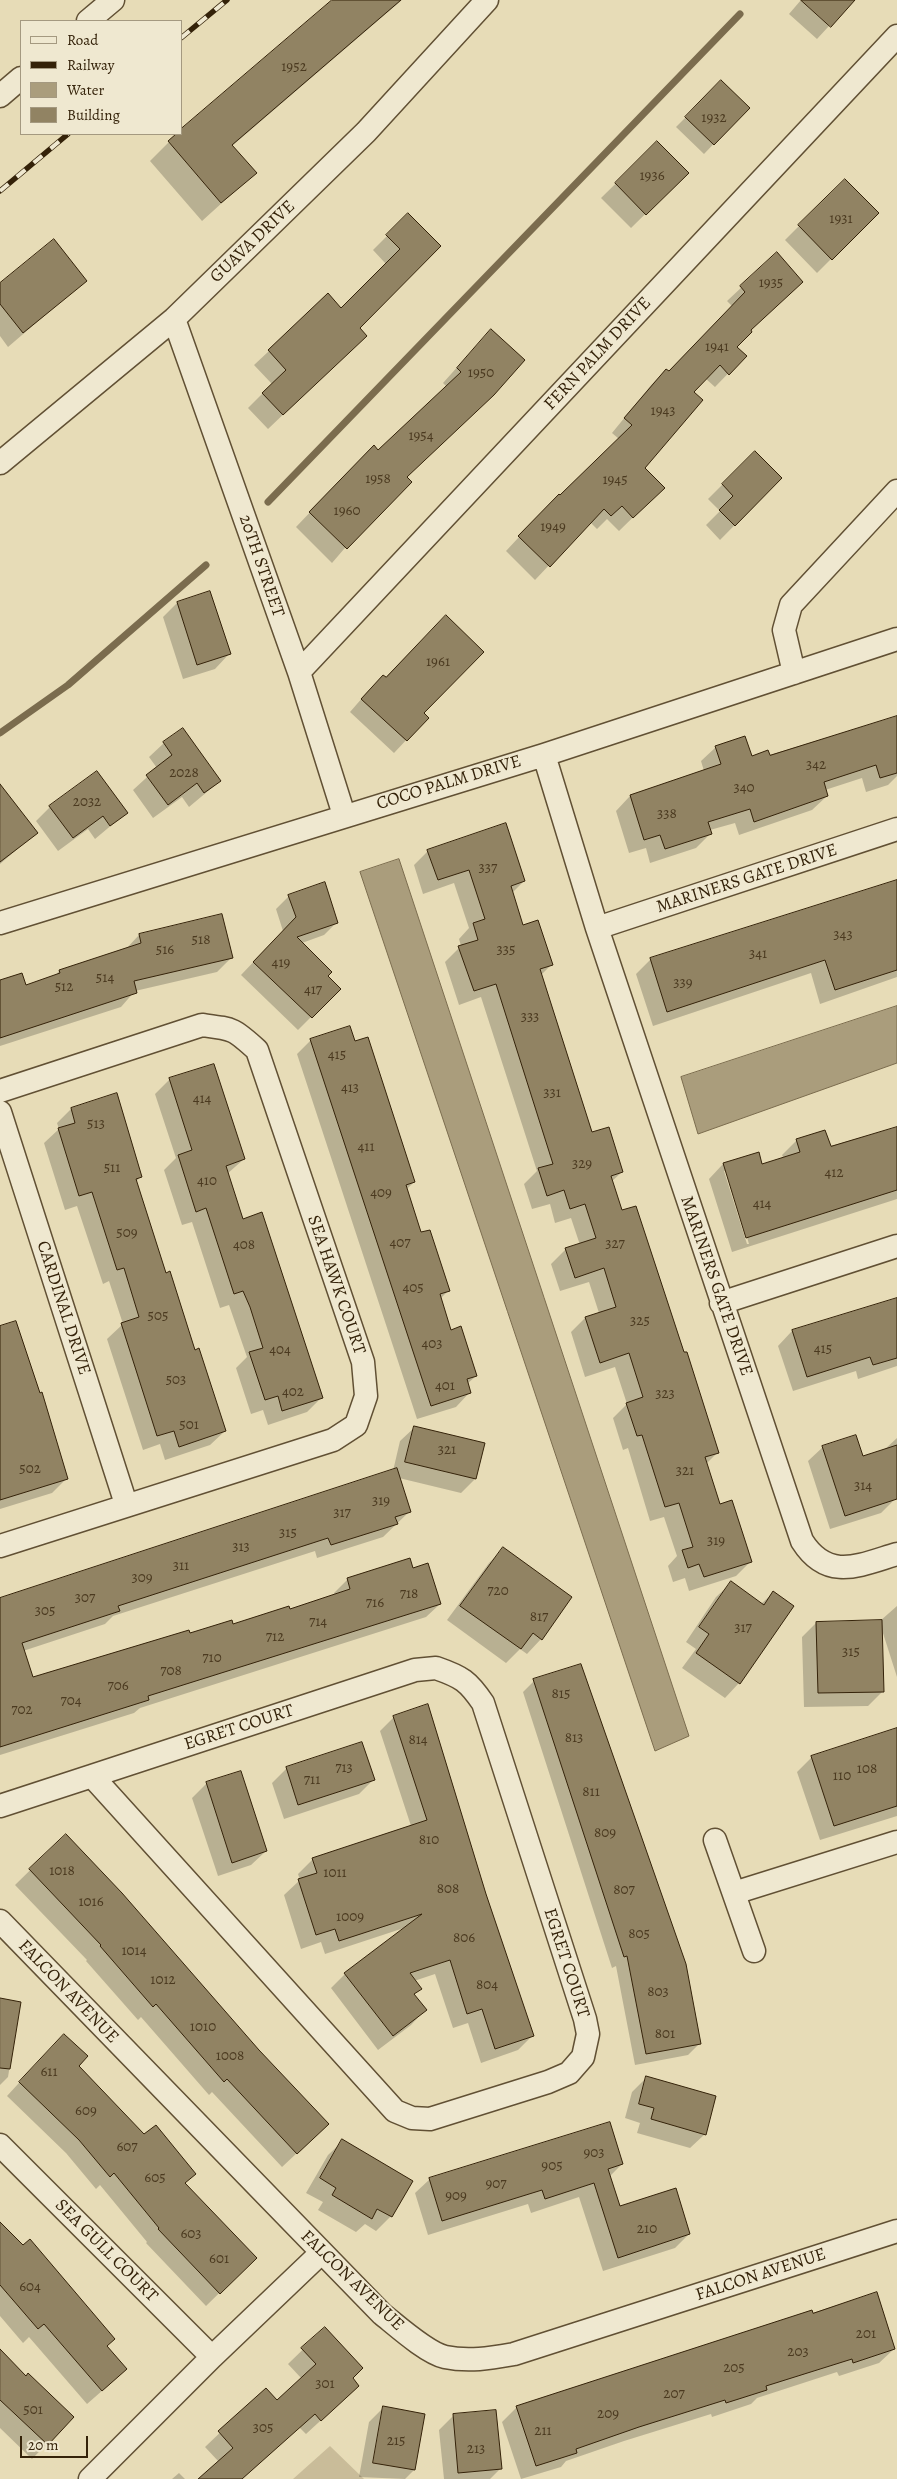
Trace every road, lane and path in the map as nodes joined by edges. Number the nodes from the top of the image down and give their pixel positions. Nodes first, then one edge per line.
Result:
1 (113, 0) edge
2 (487, 0) edge
3 (89, 20) edge
4 (897, 36) edge
5 (20, 79) edge
6 (0, 96) edge
7 (174, 319) junction
8 (0, 463) edge
9 (897, 491) edge
10 (897, 639) edge
11 (299, 672) junction
12 (794, 672) junction
13 (544, 755) junction
14 (344, 815) junction
15 (897, 829) edge
16 (0, 923) edge
17 (597, 928) junction
18 (0, 1091) edge
19 (0, 1112) edge
20 (897, 1246) edge
21 (721, 1303) junction
22 (126, 1504) junction
23 (0, 1546) edge
24 (897, 1554) edge
25 (92, 1776) junction
26 (0, 1806) edge
27 (715, 1840) dead end
28 (897, 1842) edge
29 (734, 1893) junction
30 (0, 1922) edge
31 (754, 1952) dead end
32 (0, 2145) edge
33 (897, 2231) edge
34 (321, 2253) junction
35 (212, 2357) junction
36 (90, 2479) edge

1 - 3 street
2 - 7 street, GUAVA DRIVE
4 - 11 street, FERN PALM DRIVE
5 - 6 street
7 - 8 street, GUAVA DRIVE
7 - 11 street, 20TH STREET
9 - 12 street
10 - 12 street, COCO PALM DRIVE
11 - 14 street, 20TH STREET
12 - 13 street, COCO PALM DRIVE
13 - 14 street, COCO PALM DRIVE
13 - 17 street, MARINERS GATE DRIVE
14 - 16 street, COCO PALM DRIVE
15 - 17 street, MARINERS GATE DRIVE
17 - 21 street, MARINERS GATE DRIVE
18 - 22 street, SEA HAWK COURT
19 - 22 street, CARDINAL DRIVE
20 - 21 street
21 - 24 street, MARINERS GATE DRIVE
22 - 23 street, SEA HAWK COURT
25 - 25 street, EGRET COURT
25 - 26 street, EGRET COURT
27 - 29 street
28 - 29 street
29 - 31 street
30 - 34 street, FALCON AVENUE
32 - 35 street, SEA GULL COURT
33 - 34 street, FALCON AVENUE
34 - 35 street
35 - 36 street

